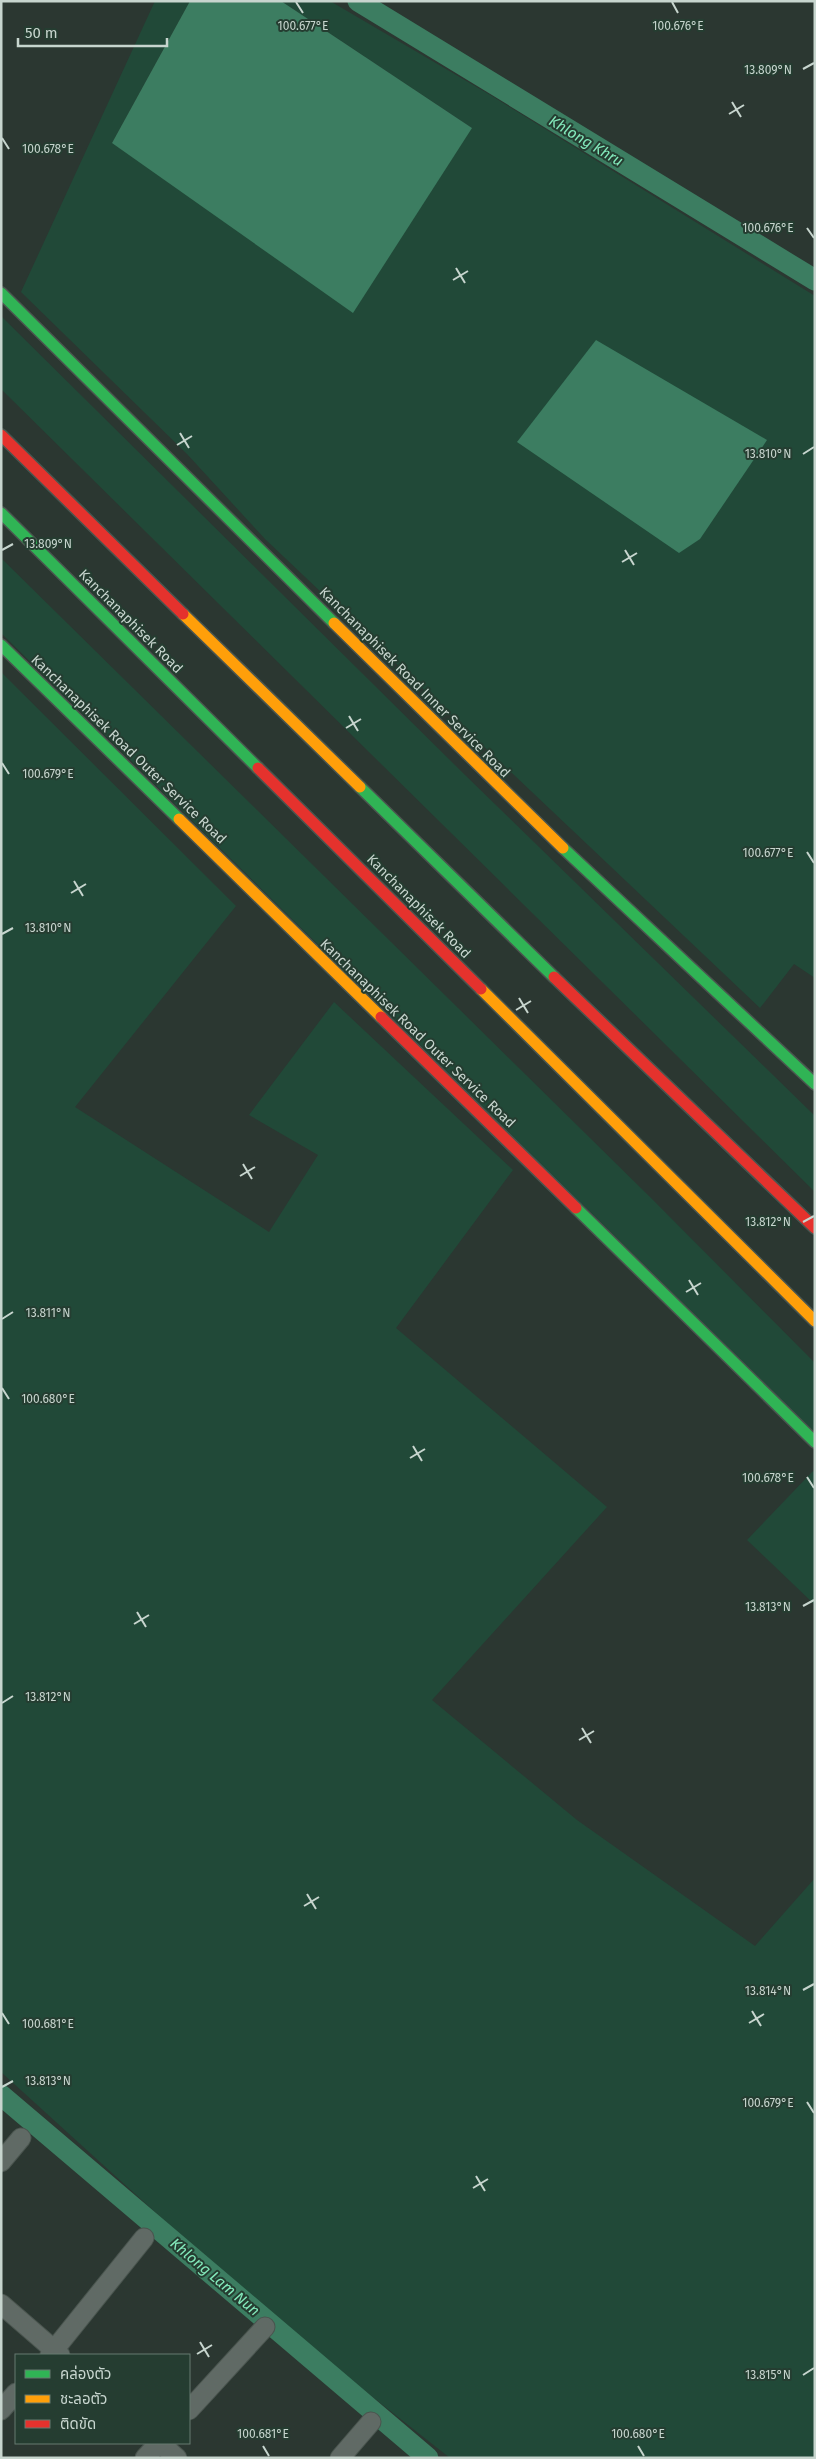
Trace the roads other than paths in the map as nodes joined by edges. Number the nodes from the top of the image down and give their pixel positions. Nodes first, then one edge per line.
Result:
1 (1, 293) edge
2 (1, 435) edge
3 (1, 513) edge
4 (1, 645) edge
5 (815, 1084) edge
6 (815, 1228) edge
7 (815, 1321) edge
8 (815, 1442) edge
9 (21, 2138) dead end
10 (1, 2162) edge
11 (144, 2238) dead end
12 (1, 2304) edge
13 (265, 2327) dead end
14 (55, 2354) edge
15 (15, 2394) edge
16 (190, 2409) edge
17 (1, 2410) edge
18 (371, 2422) dead end
19 (159, 2444) edge
20 (161, 2444) edge
21 (145, 2458) edge
22 (177, 2458) edge
23 (340, 2458) edge

1 - 5 main road, Kanchanaphisek Road Inner Service Road
2 - 6 main road
3 - 7 main road, Kanchanaphisek Road
4 - 8 main road, Kanchanaphisek Road Outer Service Road
9 - 10 street
11 - 14 street
12 - 14 street
13 - 16 street
15 - 17 street
18 - 23 street
19 - 21 street
20 - 22 street

